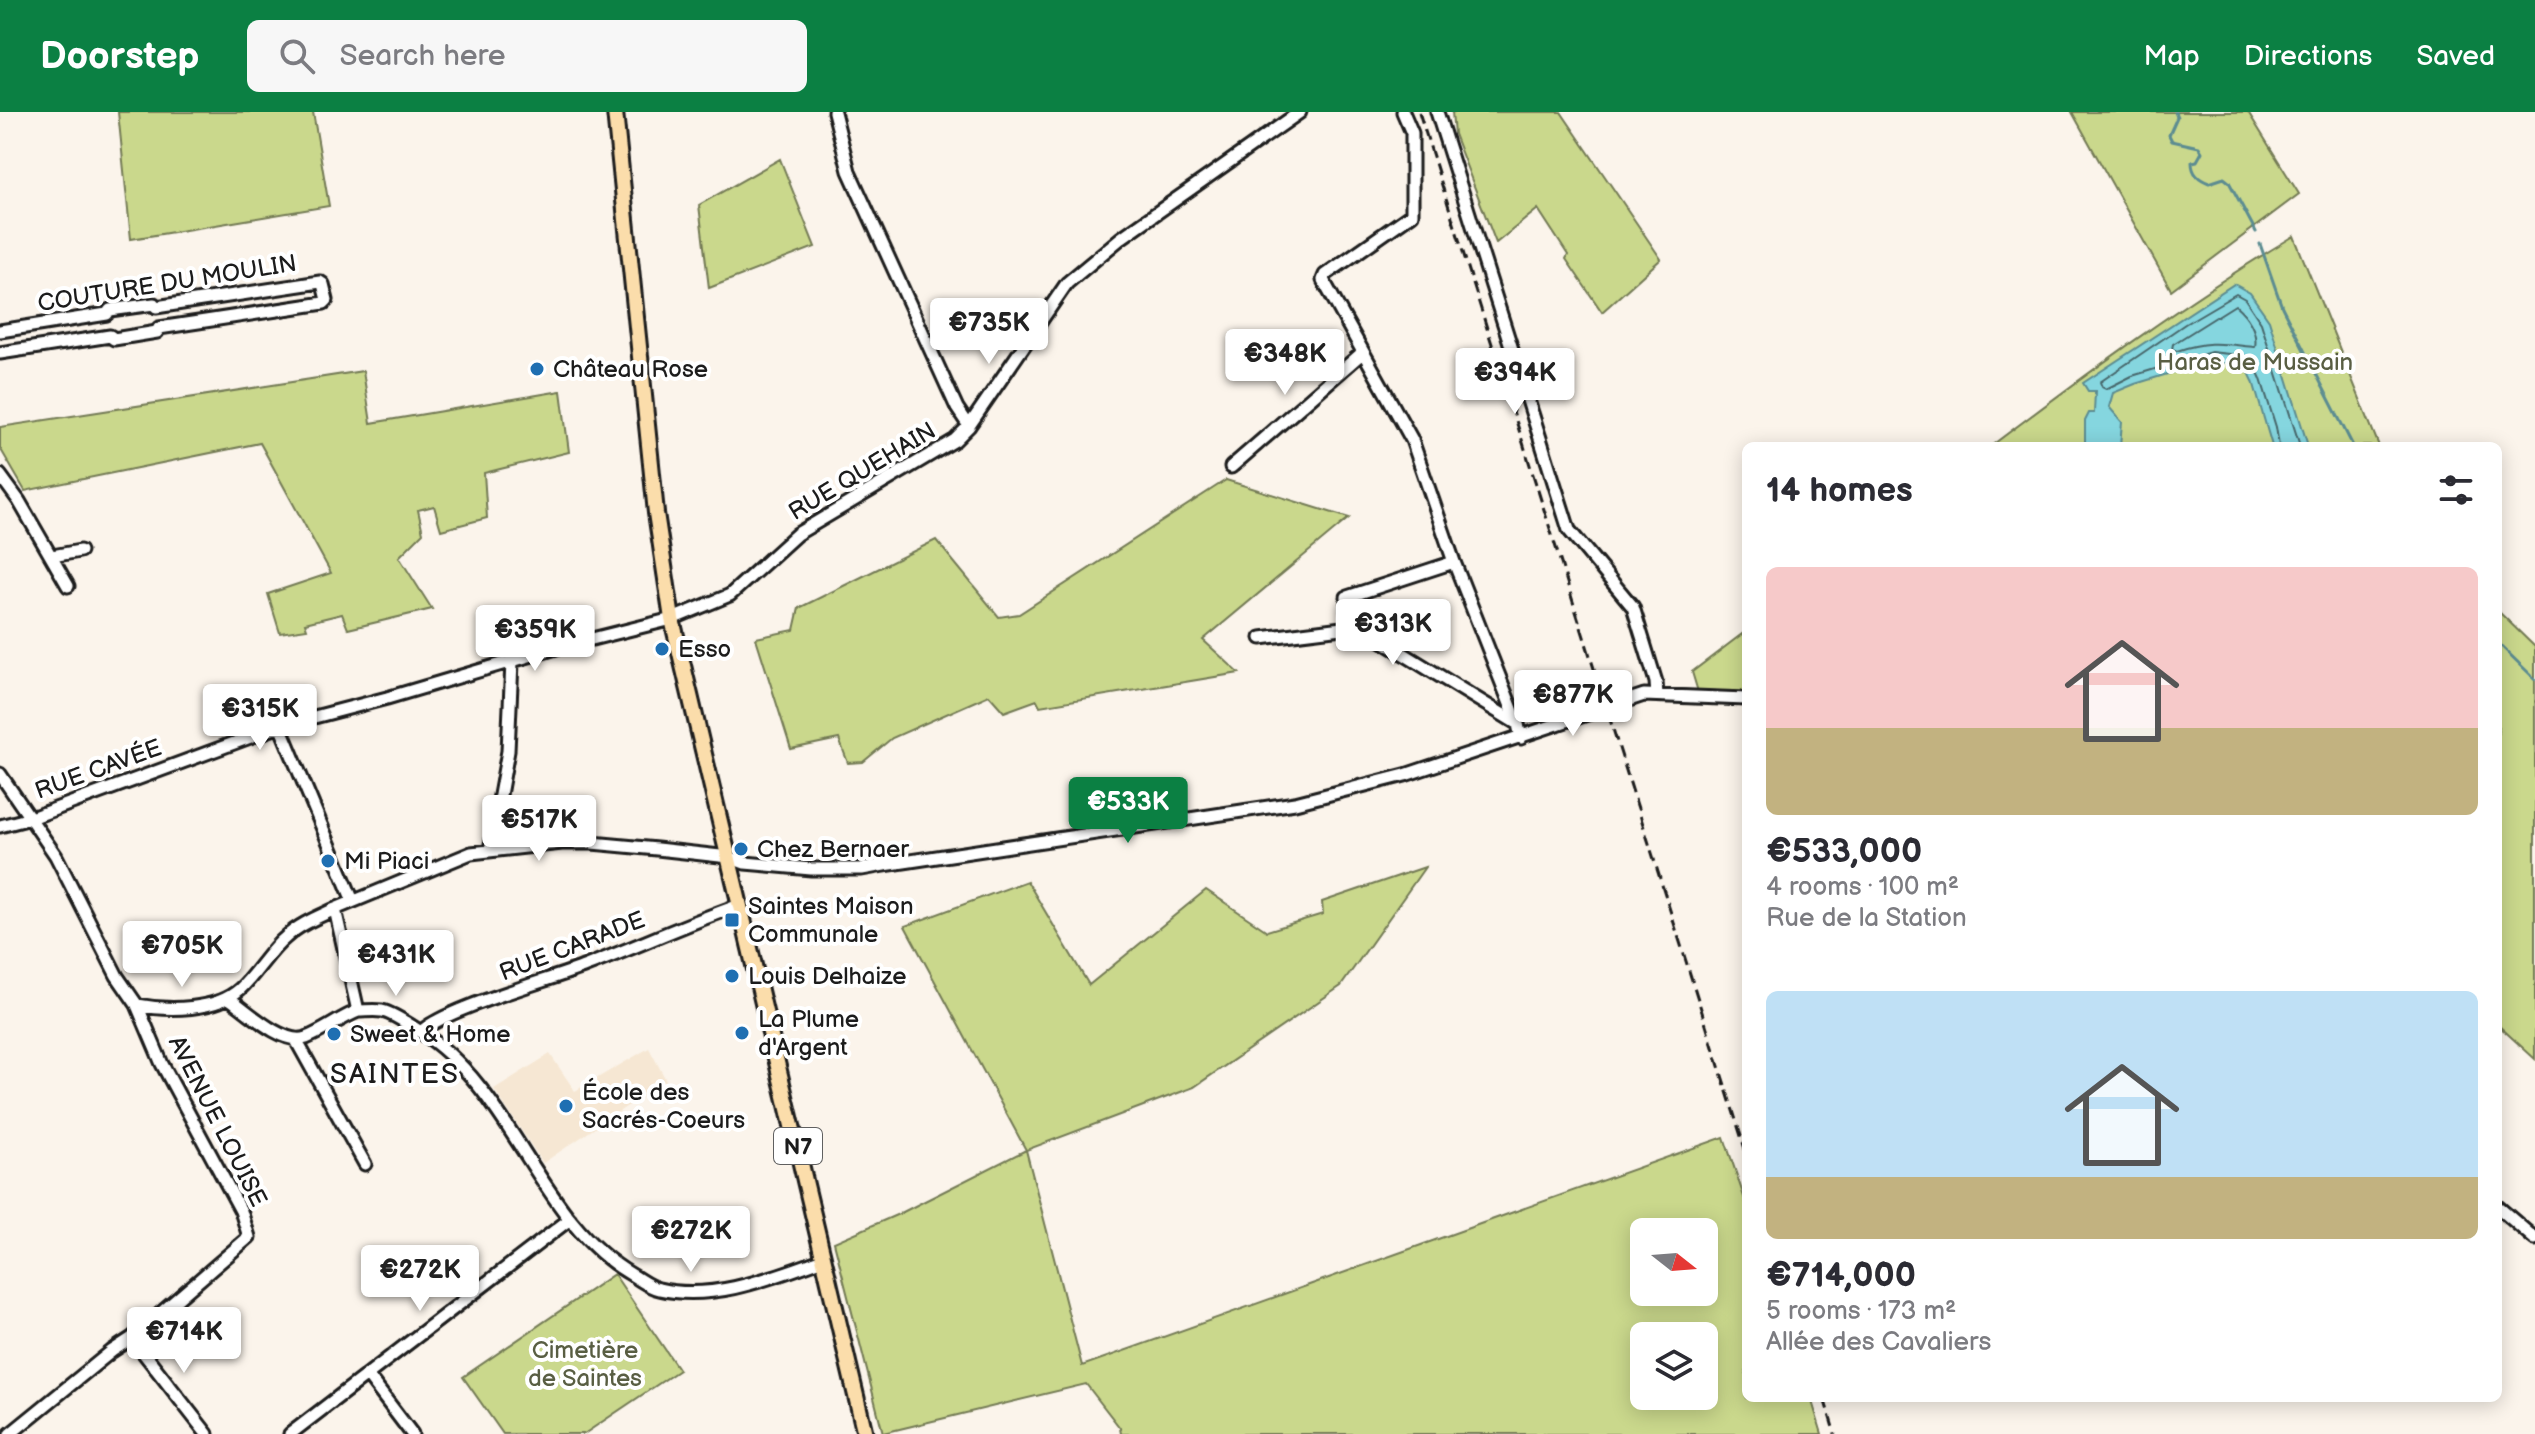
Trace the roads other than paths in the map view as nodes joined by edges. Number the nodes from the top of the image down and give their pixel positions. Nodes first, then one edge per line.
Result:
1 (615, 112) edge
2 (834, 112) edge
3 (1300, 112) edge
4 (1403, 112) edge
5 (1437, 112) edge
6 (156, 307) junction
7 (107, 314) junction
8 (159, 328) junction
9 (0, 331) edge
10 (110, 336) junction
11 (0, 353) edge
12 (1362, 353) junction
13 (969, 426) junction
14 (1231, 467) dead end
15 (0, 475) edge
16 (80, 551) dead end
17 (52, 556) junction
18 (1454, 562) junction
19 (68, 586) dead end
20 (1347, 612) dead end
21 (672, 619) junction
22 (1261, 638) dead end
23 (512, 662) junction
24 (1657, 695) junction
25 (1742, 699) edge
26 (1518, 724) junction
27 (280, 726) junction
28 (1521, 738) junction
29 (0, 774) edge
30 (31, 818) junction
31 (0, 826) edge
32 (490, 850) junction
33 (729, 857) junction
34 (353, 901) junction
35 (740, 905) junction
36 (335, 909) junction
37 (229, 998) junction
38 (137, 1005) junction
39 (358, 1011) junction
40 (421, 1032) junction
41 (296, 1040) junction
42 (365, 1164) dead end
43 (2502, 1210) edge
44 (570, 1219) junction
45 (2535, 1239) edge
46 (824, 1259) junction
47 (132, 1338) junction
48 (368, 1376) junction
49 (10, 1434) edge
50 (207, 1434) edge
51 (290, 1434) edge
52 (412, 1434) edge
53 (865, 1434) edge

1 - 21 main road, N7
2 - 13 street
3 - 13 street, RUE QUEHAIN
4 - 12 street
5 - 24 street
6 - 7 street, COUTURE DU MOULIN
6 - 8 street
6 - 8 street, COUTURE DU MOULIN
7 - 9 street, COUTURE DU MOULIN
7 - 10 street
8 - 10 street, COUTURE DU MOULIN
10 - 11 street, COUTURE DU MOULIN
12 - 14 street
12 - 18 street
13 - 21 street, RUE QUEHAIN
15 - 17 street
16 - 17 street
17 - 19 street
18 - 20 street
18 - 26 street
21 - 23 street, RUE CAVÉE
21 - 33 main road, N7
22 - 26 street
23 - 27 street, RUE CAVÉE
23 - 32 street
24 - 25 street
24 - 28 street
26 - 28 street
27 - 30 street, RUE CAVÉE
27 - 34 street
28 - 33 street
29 - 30 street
30 - 31 street, RUE CAVÉE
30 - 38 street
32 - 33 street
32 - 34 street
33 - 35 main road, N7
34 - 36 street
35 - 40 street, RUE CARADE
35 - 46 main road, N7
36 - 37 street
36 - 39 street
37 - 38 street
37 - 41 street
38 - 47 street, AVENUE LOUISE
39 - 40 street
39 - 41 street
40 - 44 street
41 - 42 street
43 - 45 street
44 - 46 street
44 - 48 street
46 - 53 main road, N7
47 - 49 street, AVENUE LOUISE
47 - 50 street
48 - 51 street
48 - 52 street

